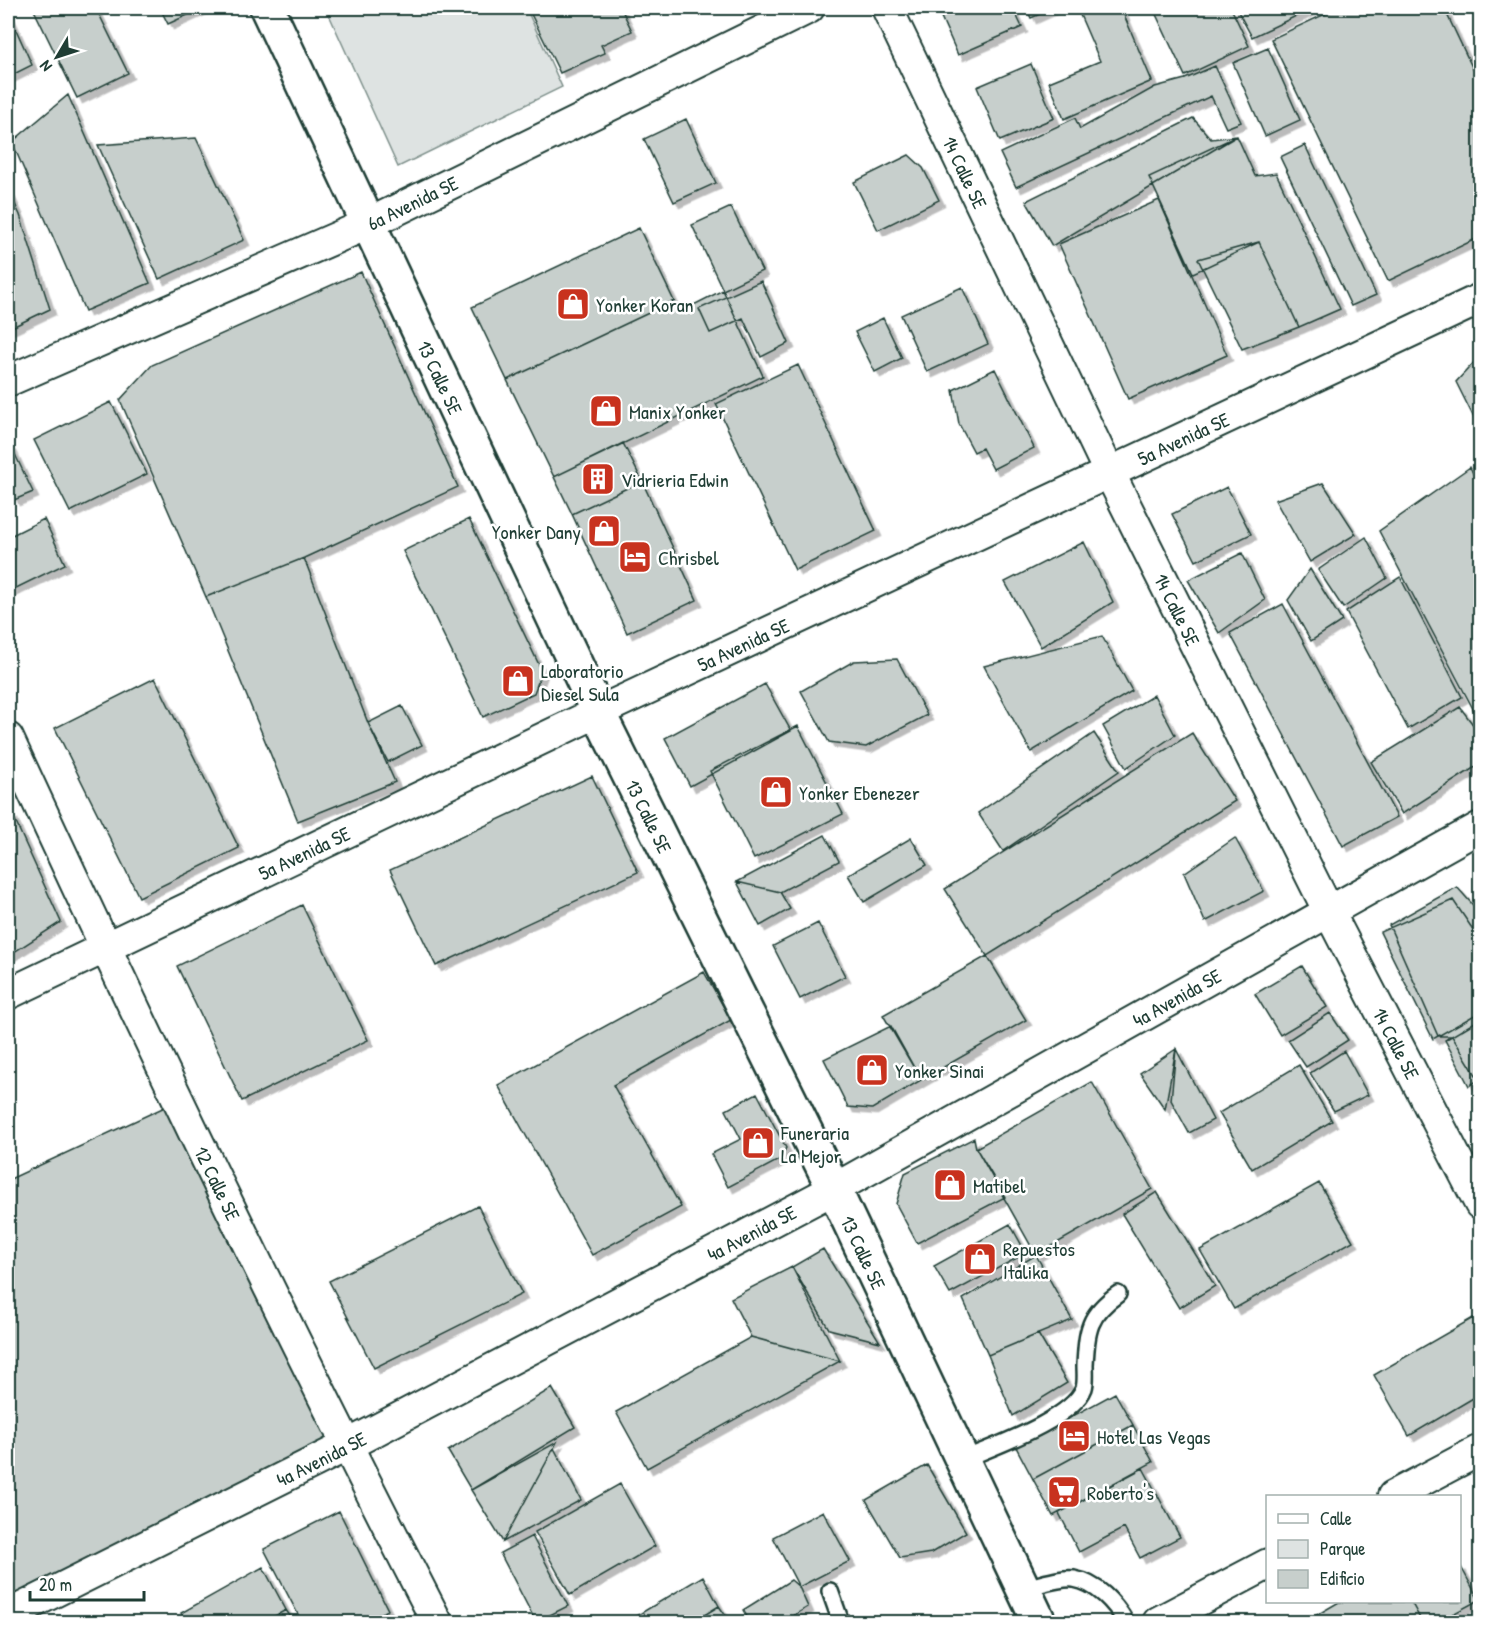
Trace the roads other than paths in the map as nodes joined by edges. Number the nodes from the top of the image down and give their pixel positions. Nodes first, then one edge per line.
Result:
1 (267, 8) edge
2 (809, 8) edge
3 (887, 8) edge
4 (370, 223) junction
5 (1480, 299) edge
6 (8, 381) edge
7 (1110, 474) junction
8 (598, 712) junction
9 (8, 738) edge
10 (1480, 827) edge
11 (1328, 910) junction
12 (105, 948) junction
13 (8, 994) edge
14 (834, 1189) junction
15 (1480, 1204) edge
16 (1118, 1294) dead end
17 (346, 1446) junction
18 (1480, 1450) edge
19 (962, 1460) junction
20 (1397, 1495) edge
21 (1266, 1565) edge
22 (1023, 1588) junction
23 (830, 1591) dead end
24 (8, 1615) edge
25 (437, 1623) edge
26 (841, 1623) edge
27 (1039, 1623) edge
28 (1126, 1623) edge
29 (1158, 1623) edge

1 - 4 street, 13 Calle SE
2 - 4 street, 6a Avenida SE
3 - 7 street, 14 Calle SE
4 - 6 street, 6a Avenida SE
4 - 8 street, 13 Calle SE
5 - 7 street, 5a Avenida SE
7 - 8 street, 5a Avenida SE
7 - 11 street, 14 Calle SE
8 - 12 street, 5a Avenida SE
8 - 14 street, 13 Calle SE
9 - 12 street, 12 Calle SE
10 - 11 street, 4a Avenida SE
11 - 14 street, 4a Avenida SE
11 - 15 street, 14 Calle SE
12 - 13 street, 5a Avenida SE
12 - 17 street, 12 Calle SE
14 - 17 street, 4a Avenida SE
14 - 19 street, 13 Calle SE
16 - 19 lane
17 - 24 street, 4a Avenida SE
17 - 25 street, 12 Calle SE
18 - 20 street
19 - 22 street, 13 Calle SE
21 - 29 street
22 - 27 street, 13 Calle SE
22 - 28 lane
23 - 26 lane

